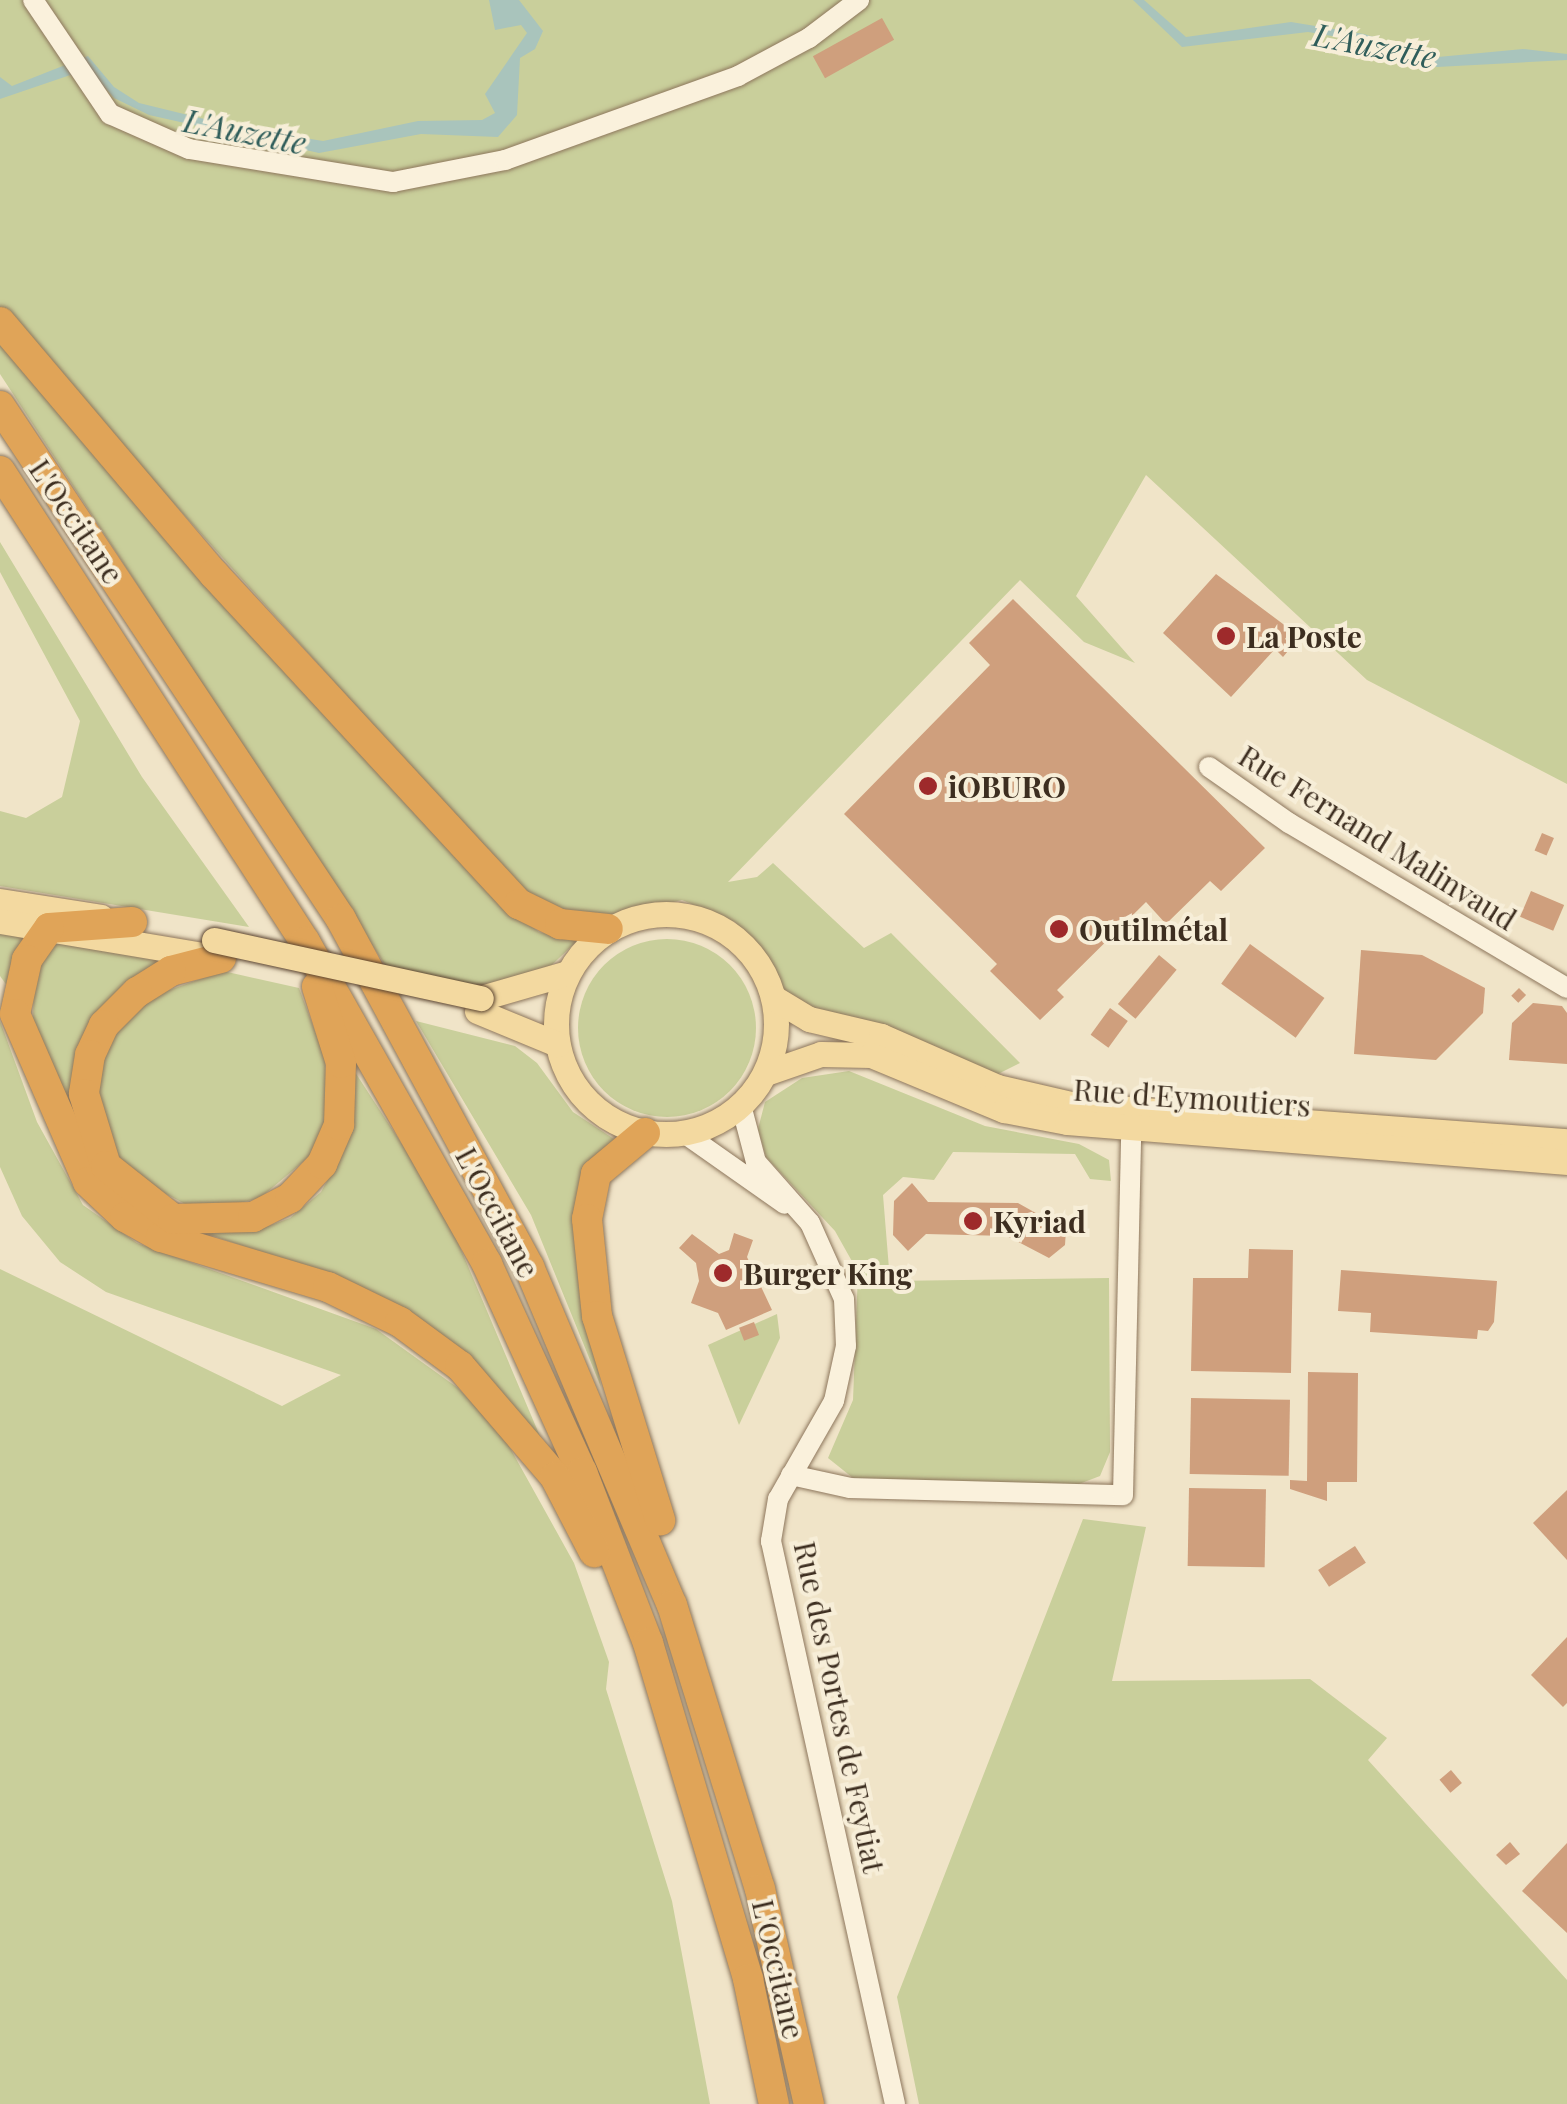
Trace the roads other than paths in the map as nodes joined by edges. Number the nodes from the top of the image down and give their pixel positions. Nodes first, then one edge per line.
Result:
1 (33, 0) edge
2 (859, 0) edge
3 (0, 322) edge
4 (0, 406) edge
5 (0, 471) edge
6 (1209, 766) dead end
7 (0, 901) edge
8 (287, 915) junction
9 (0, 921) edge
10 (132, 922) junction
11 (49, 928) junction
12 (608, 930) junction
13 (218, 949) junction
14 (567, 973) junction
15 (1567, 988) edge
16 (774, 998) junction
17 (8, 1001) edge
18 (479, 1005) junction
19 (557, 1044) junction
20 (766, 1072) junction
21 (742, 1105) junction
22 (1131, 1131) junction
23 (645, 1133) junction
24 (684, 1134) junction
25 (1567, 1141) edge
26 (1567, 1162) edge
27 (810, 1222) junction
28 (791, 1475) junction
29 (672, 1604) junction
30 (648, 1642) junction
31 (774, 2104) edge
32 (808, 2104) edge
33 (896, 2104) edge

1 - 2 street
3 - 12 highway
4 - 29 highway, L'Occitane
5 - 8 highway, L'Occitane
6 - 15 street, Rue Fernand Malinvaud
7 - 10 main road
8 - 13 highway
8 - 30 highway, L'Occitane
9 - 11 main road
10 - 11 highway
10 - 13 main road
11 - 13 main road
11 - 17 highway
12 - 14 main road
12 - 16 main road
13 - 18 main road, bridge
14 - 18 main road
14 - 19 main road
16 - 20 main road
16 - 25 main road
17 - 30 highway
18 - 19 main road
19 - 23 main road
20 - 21 main road
20 - 22 main road, Rue d'Eymoutiers
21 - 24 main road
21 - 27 street, Rue des Portes de Feytiat
22 - 26 main road, Rue d'Eymoutiers
22 - 28 street
23 - 24 main road
23 - 29 highway
24 - 27 street
27 - 28 street, Rue des Portes de Feytiat
28 - 33 street, Rue des Portes de Feytiat
29 - 32 highway, L'Occitane
30 - 31 highway, L'Occitane

